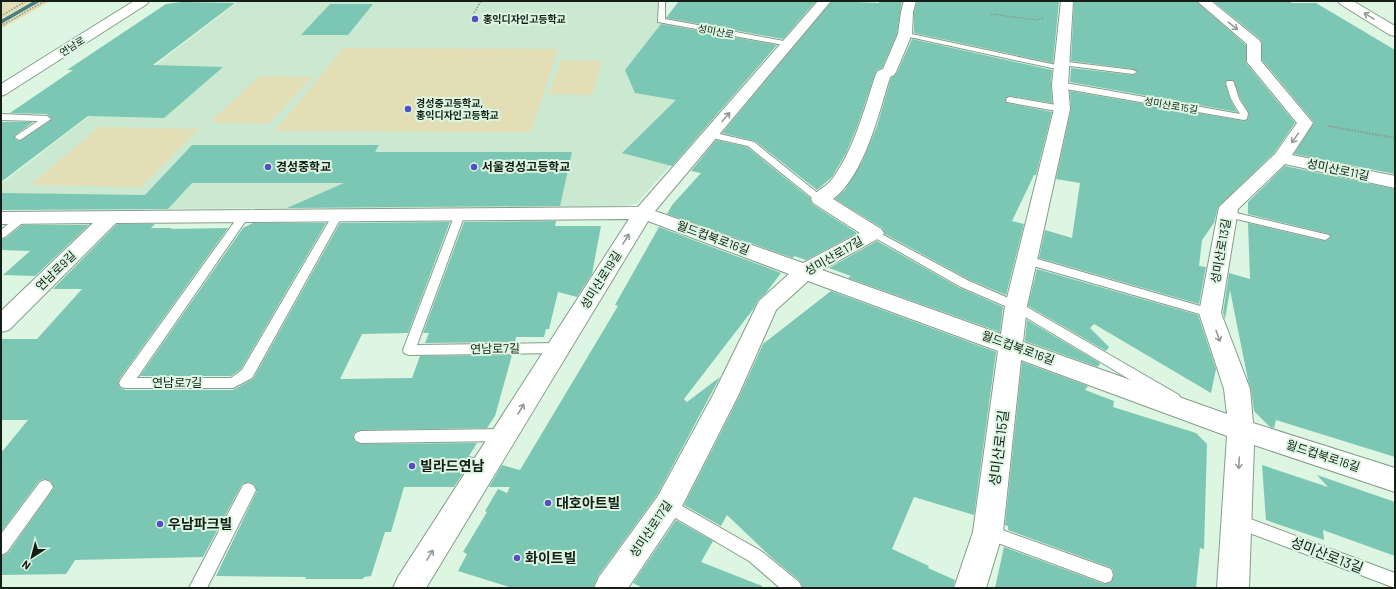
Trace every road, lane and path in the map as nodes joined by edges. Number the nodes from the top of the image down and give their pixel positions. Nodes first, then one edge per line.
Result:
1 (26, 1) edge
2 (45, 1) edge
3 (143, 1) edge
4 (481, 1) edge
5 (662, 1) edge
6 (825, 1) edge
7 (910, 1) edge
8 (1203, 1) edge
9 (1344, 1) edge
10 (1066, 11) edge
11 (474, 13) dead end
12 (991, 14) dead end
13 (1, 16) edge
14 (1, 22) edge
15 (7, 22) junction
16 (1, 26) edge
17 (1395, 32) edge
18 (905, 34) junction
19 (789, 44) junction
20 (1061, 72) junction
21 (1133, 72) dead end
22 (1230, 83) dead end
23 (1, 91) edge
24 (1010, 100) dead end
25 (1062, 109) junction
26 (1, 117) edge
27 (1304, 121) junction
28 (711, 135) junction
29 (20, 138) dead end
30 (1395, 138) edge
31 (1281, 158) junction
32 (1395, 182) edge
33 (820, 199) junction
34 (643, 213) junction
35 (460, 214) junction
36 (1228, 214) junction
37 (244, 216) junction
38 (337, 216) junction
39 (1, 218) edge
40 (22, 218) junction
41 (111, 218) junction
42 (874, 233) junction
43 (1, 235) edge
44 (1325, 237) dead end
45 (1027, 260) junction
46 (806, 271) junction
47 (1016, 306) junction
48 (1210, 313) junction
49 (1, 324) edge
50 (1012, 346) junction
51 (558, 348) junction
52 (1202, 415) junction
53 (1241, 430) junction
54 (505, 435) junction
55 (361, 437) dead end
56 (1395, 480) edge
57 (45, 486) dead end
58 (248, 490) dead end
59 (668, 505) junction
60 (1236, 521) junction
61 (988, 532) junction
62 (1, 548) edge
63 (1105, 575) dead end
64 (1395, 581) edge
65 (198, 588) edge
66 (409, 588) edge
67 (610, 588) edge
68 (793, 588) edge
69 (970, 588) edge
70 (1233, 588) edge

1 - 13 path
2 - 15 path
3 - 23 street, 연남로
4 - 11 path
5 - 19 lane, 성미산로
6 - 19 street, 성미산로19길
7 - 18 street
8 -> 27 street
17 -> 9 street
10 - 12 path
10 - 20 street, 성미산로15길
14 - 15 path
15 - 16 path
18 - 20 lane, 성미산로15길
18 - 33 street
28 -> 19 street, 성미산로19길
20 - 21 lane, 성미산로15길
20 - 22 lane, 성미산로15길
20 - 25 street, 성미산로15길
24 - 25 lane
25 - 45 street, 성미산로15길
26 - 29 lane
27 - 30 path
27 -> 31 street, 성미산로13길
28 - 33 lane
28 - 34 street, 성미산로19길
31 - 32 street, 성미산로11길
31 - 36 street, 성미산로13길
33 - 42 street, 성미산로17길
34 - 35 street
34 - 46 street, 월드컵북로16길
51 -> 34 street, 성미산로19길
35 - 38 street
35 - 51 lane, 연남로7길
36 - 44 lane
36 - 48 street, 성미산로13길
37 - 38 street
37 - 38 lane, 연남로7길
37 - 41 street
39 - 40 street
40 - 41 street
40 - 43 lane
41 - 49 street, 연남로9길
42 - 46 street, 성미산로17길
42 - 47 lane
45 - 47 street, 성미산로15길
45 - 48 lane
46 - 50 street, 월드컵북로16길
46 - 59 street, 성미산로17길
47 - 50 street, 성미산로15길
47 - 52 lane
48 -> 53 street
50 - 52 street, 월드컵북로16길
50 - 61 street, 성미산로15길
54 -> 51 street, 성미산로19길
52 - 53 street, 월드컵북로16길
53 - 56 street, 월드컵북로16길
53 -> 60 street
54 - 55 lane
66 -> 54 street, 성미산로19길
57 - 62 lane
58 - 65 lane
59 - 67 street, 성미산로17길
59 - 68 lane
60 - 64 lane, 성미산로13길
60 - 70 street
61 - 63 lane
61 - 69 street, 성미산로15길

